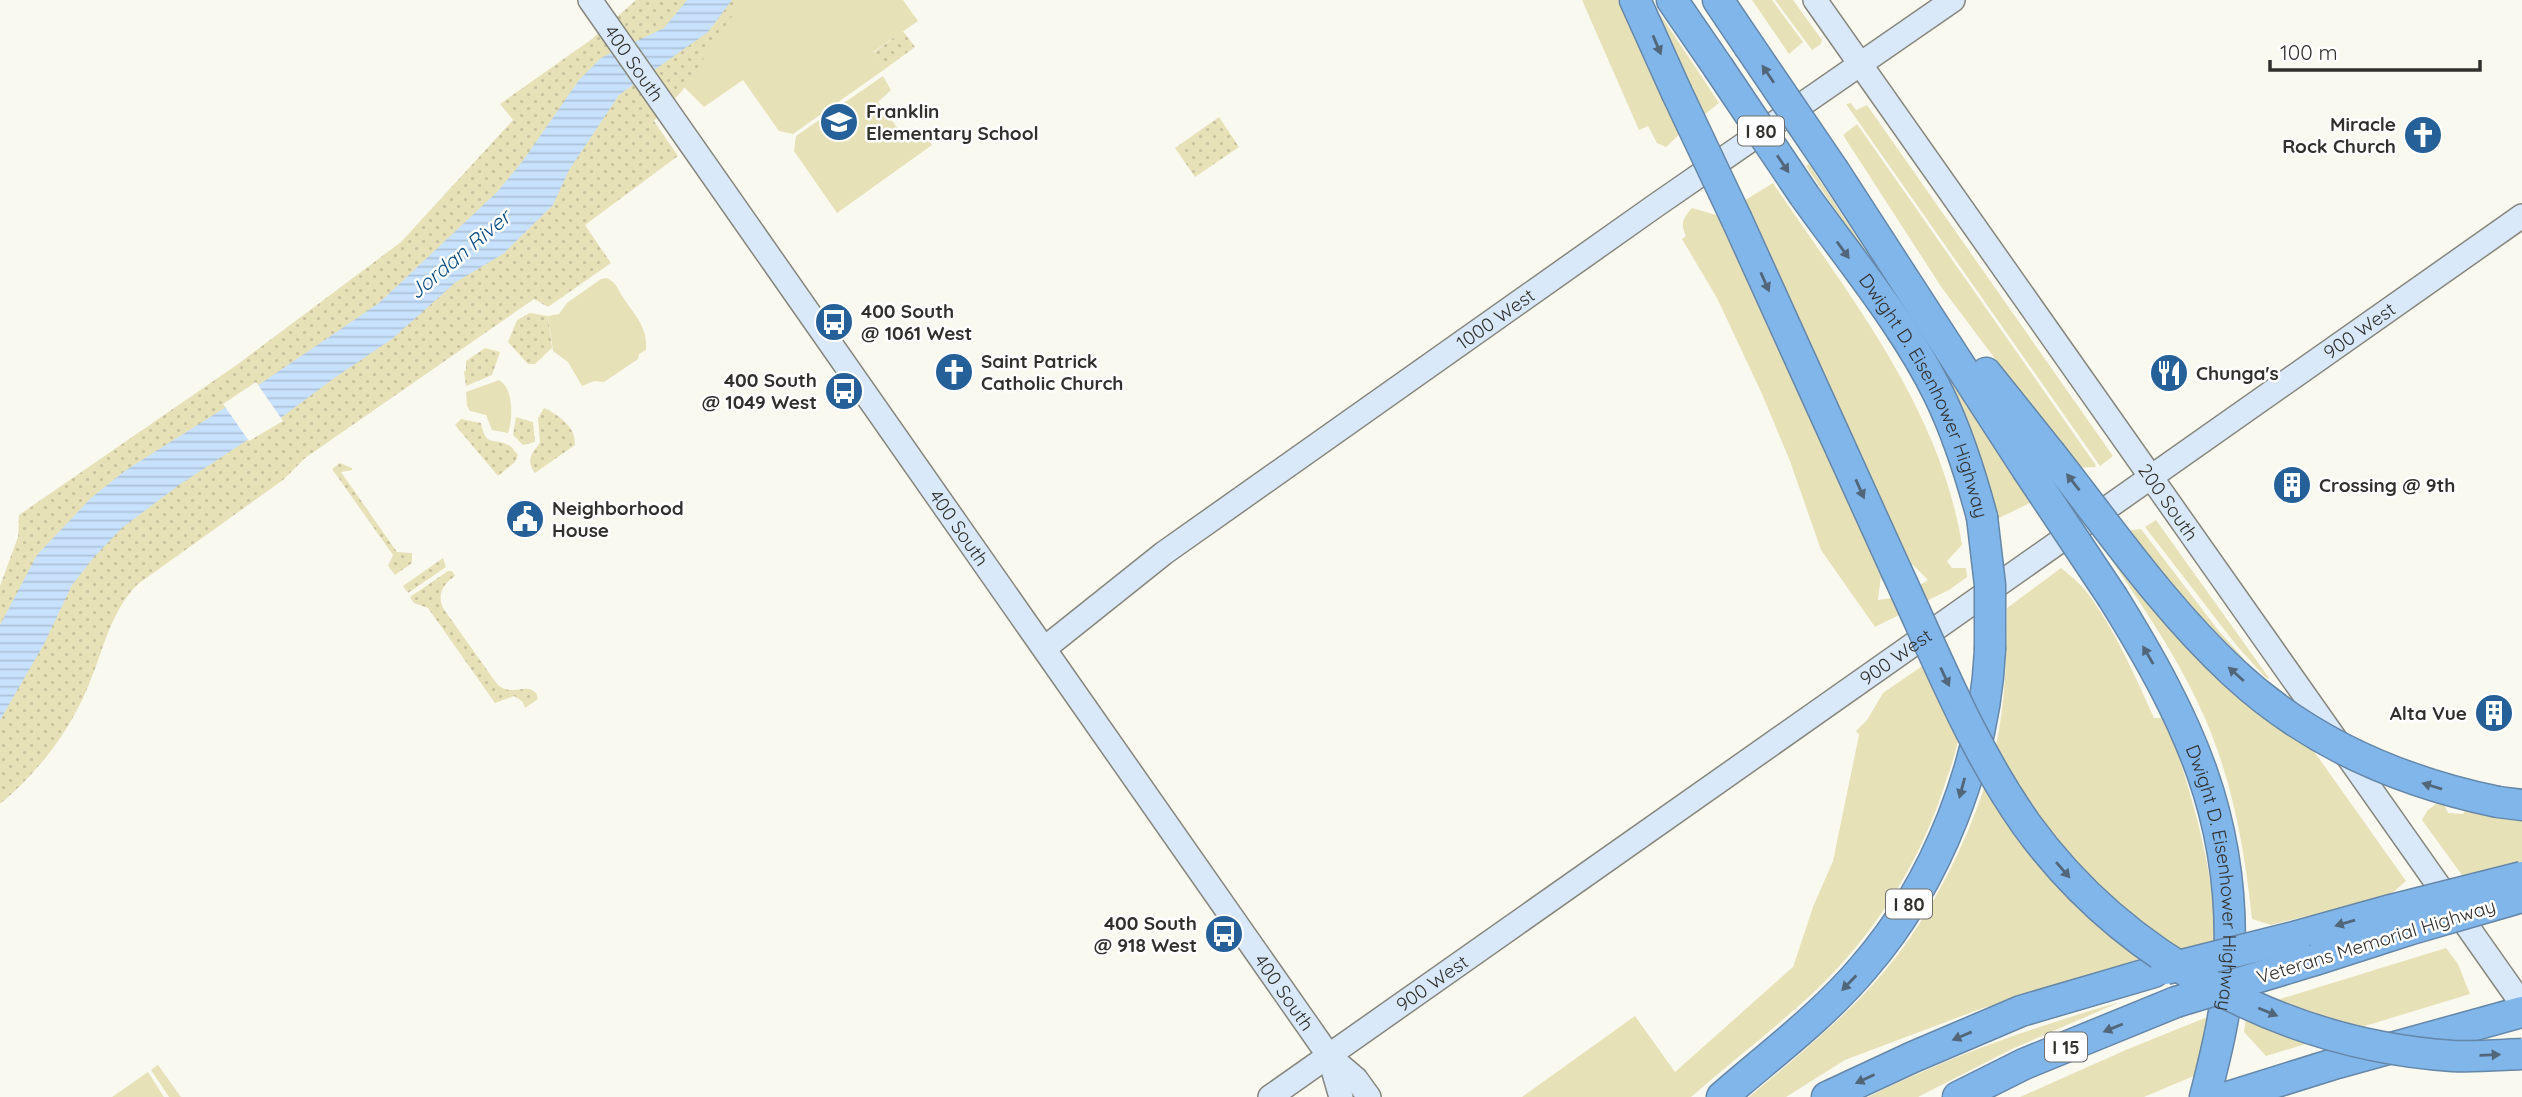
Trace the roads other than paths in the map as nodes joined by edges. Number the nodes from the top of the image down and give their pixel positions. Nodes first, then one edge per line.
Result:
1 (590, 0) edge
2 (1636, 0) edge
3 (1671, 0) edge
4 (1718, 0) edge
5 (1815, 0) edge
6 (1953, 0) edge
7 (1860, 65) junction
8 (2522, 216) edge
9 (2039, 461) junction
10 (2152, 476) junction
11 (1045, 648) junction
12 (2510, 804) edge
13 (2522, 877) edge
14 (2522, 897) edge
15 (2399, 920) junction
16 (2522, 1004) edge
17 (2522, 1012) edge
18 (2461, 1030) junction
19 (2522, 1054) edge
20 (1329, 1056) junction
21 (2302, 1094) edge
22 (1270, 1097) edge
23 (1340, 1097) edge
24 (1369, 1097) edge
25 (1722, 1097) edge
26 (1828, 1097) edge
27 (1958, 1097) edge
28 (2205, 1097) edge
29 (2228, 1097) edge

1 - 11 main road, 400 South
2 -> 19 highway, bridge
3 -> 25 highway, Dwight D. Eisenhower Highway / I 80, bridge
9 -> 4 highway, I 80, bridge
5 - 7 main road, 200 South
6 - 7 main road, 1000 West
7 - 10 main road, 200 South
7 - 11 main road, 1000 West
8 - 10 main road, 900 West
12 -> 9 highway, bridge
28 -> 9 highway, Dwight D. Eisenhower Highway, bridge
10 - 16 main road, 200 South
10 - 20 main road, 900 West
11 - 20 main road, 400 South
13 - 15 highway, bridge
14 - 15 highway, Veterans Memorial Highway / I 15, bridge
15 -> 26 highway, bridge
15 -> 27 highway, Veterans Memorial Highway / I 15, bridge
17 - 18 highway
18 - 21 highway
18 - 29 highway
20 - 22 main road, 900 West
20 - 23 main road, 400 South
20 - 24 main road, 400 South

